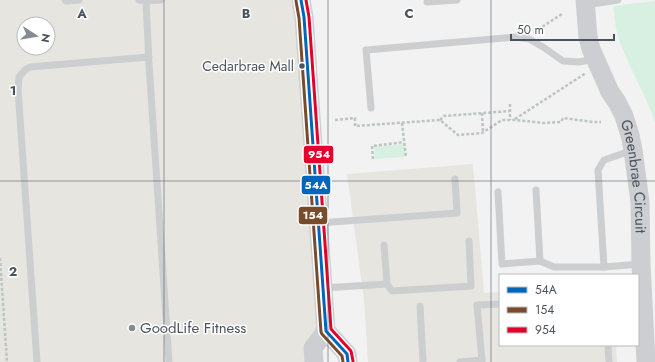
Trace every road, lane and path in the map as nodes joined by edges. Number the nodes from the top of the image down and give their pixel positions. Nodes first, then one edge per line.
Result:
1 (66, 0) edge
2 (80, 0) edge
3 (161, 0) edge
4 (301, 0) edge
5 (457, 0) edge
6 (618, 0) edge
7 (142, 1) edge
8 (427, 2) dead end
9 (585, 2) edge
10 (562, 14) dead end
11 (524, 38) junction
12 (149, 57) junction
13 (597, 62) junction
14 (510, 104) dead end
15 (371, 108) dead end
16 (510, 111) junction
17 (482, 113) junction
18 (335, 120) dead end
19 (440, 120) junction
20 (512, 120) junction
21 (601, 122) dead end
22 (402, 123) junction
23 (483, 132) junction
24 (404, 142) junction
25 (633, 150) junction
26 (406, 157) dead end
27 (373, 159) dead end
28 (455, 179) dead end
29 (536, 190) dead end
30 (498, 192) dead end
31 (318, 223) junction
32 (469, 241) dead end
33 (384, 245) dead end
34 (0, 258) edge
35 (540, 261) junction
36 (642, 264) junction
37 (604, 267) junction
38 (387, 284) junction
39 (323, 288) junction
40 (499, 304) edge
41 (420, 306) dead end
42 (326, 331) junction
43 (608, 346) edge
44 (482, 361) edge
45 (8, 362) edge
46 (37, 362) edge
47 (169, 362) edge
48 (314, 362) edge
49 (348, 362) edge
50 (423, 362) edge
51 (460, 362) edge
52 (609, 362) edge
53 (646, 362) edge

1 - 2 lane
3 - 7 lane
4 - 31 main road
5 - 8 lane
6 - 9 lane
7 - 12 lane
9 - 13 main road, Greenbrae Circuit
10 - 11 path
11 - 13 lane
11 - 15 lane
12 - 46 lane
12 - 47 lane
13 - 20 path
13 - 25 main road, Greenbrae Circuit
14 - 16 path
16 - 17 path
16 - 20 path
17 - 19 path
17 - 23 path
18 - 22 path
19 - 22 path
19 - 23 path
20 - 21 path
20 - 23 path
22 - 24 path
24 - 26 path
24 - 27 path
25 - 36 main road, Greenbrae Circuit
25 - 37 lane
28 - 31 lane
29 - 35 lane
30 - 35 lane
31 - 39 main road
32 - 38 lane
33 - 38 lane
34 - 45 path
35 - 37 lane
36 - 37 lane
36 - 53 main road, Greenbrae Circuit
38 - 39 lane
39 - 42 main road
40 - 44 lane
41 - 50 lane
42 - 48 main road
42 - 49 main road
43 - 52 lane
44 - 51 lane

